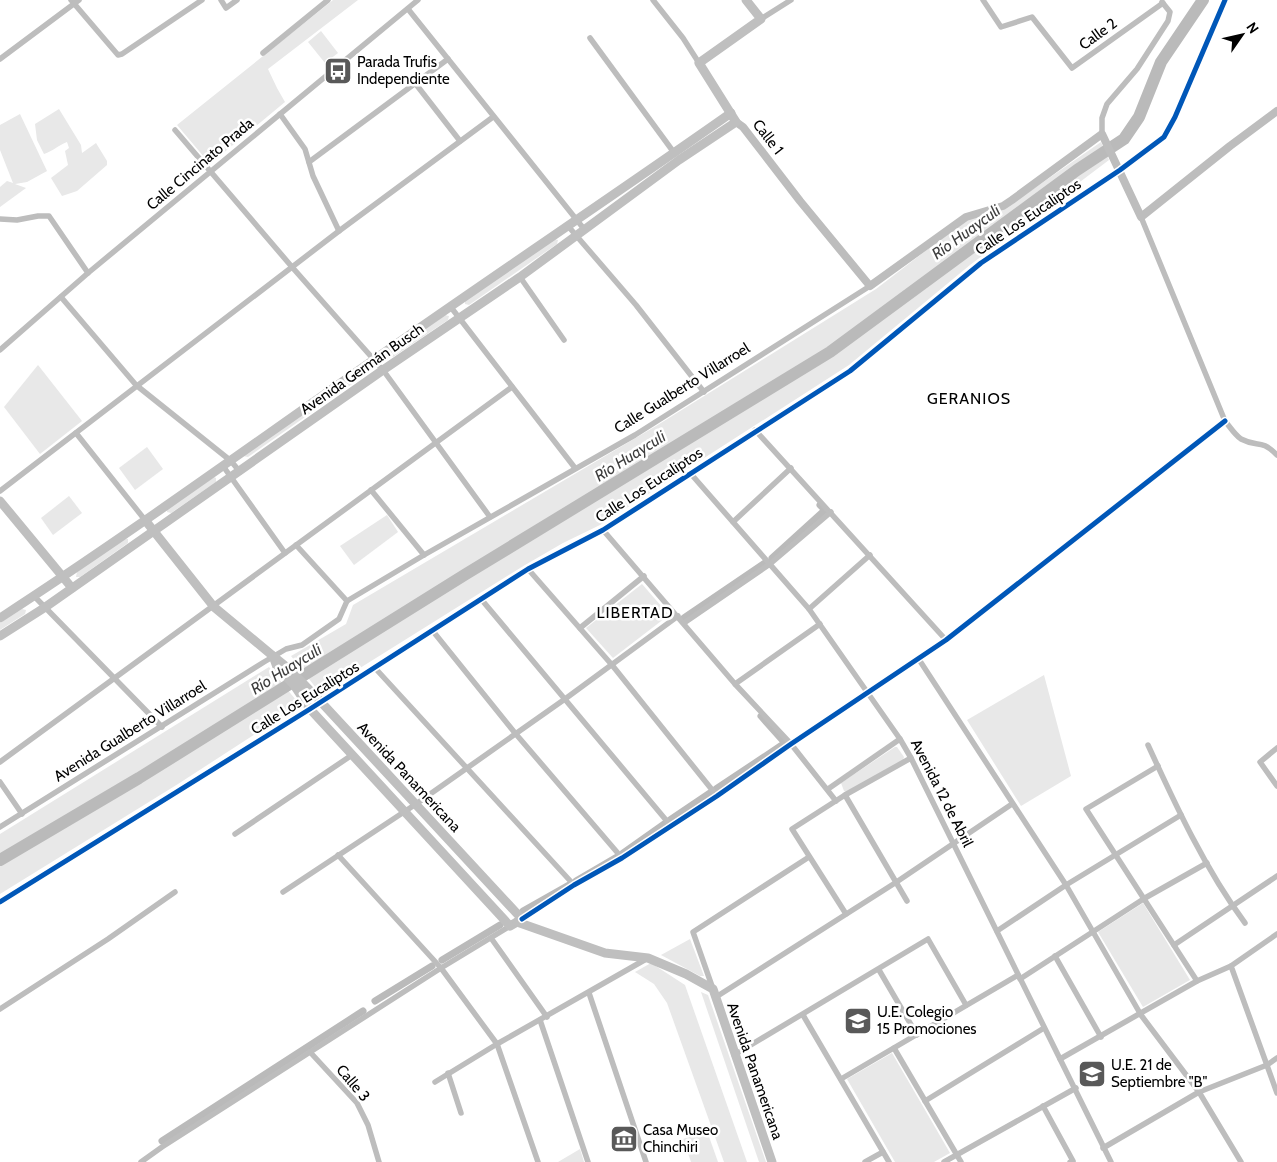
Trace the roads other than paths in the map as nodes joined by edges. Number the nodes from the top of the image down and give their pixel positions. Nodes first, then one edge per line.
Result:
1 (202, 0) edge
2 (221, 0) edge
3 (237, 0) edge
4 (328, 0) edge
5 (418, 0) edge
6 (653, 0) edge
7 (746, 0) edge
8 (791, 0) edge
9 (983, 0) edge
10 (1225, 0) edge
11 (75, 1) edge
12 (1162, 2) edge
13 (408, 9) junction
14 (761, 19) junction
15 (590, 38) dead end
16 (263, 53) dead end
17 (0, 59) edge
18 (448, 59) junction
19 (699, 63) junction
20 (416, 83) junction
21 (1277, 111) edge
22 (731, 113) junction
23 (280, 114) junction
24 (493, 117) junction
25 (736, 122) junction
26 (175, 130) dead end
27 (1102, 134) junction
28 (460, 141) junction
29 (676, 156) junction
30 (309, 162) junction
31 (1120, 170) junction
32 (210, 171) junction
33 (1141, 217) junction
34 (0, 219) edge
35 (572, 224) junction
36 (339, 231) junction
37 (580, 232) junction
38 (292, 267) junction
39 (88, 273) junction
40 (520, 277) junction
41 (870, 286) junction
42 (61, 298) junction
43 (450, 306) junction
44 (459, 319) junction
45 (564, 340) dead end
46 (0, 350) edge
47 (374, 359) junction
48 (383, 370) junction
49 (136, 385) junction
50 (512, 387) junction
51 (704, 392) junction
52 (1225, 421) junction
53 (756, 430) junction
54 (76, 433) junction
55 (436, 443) junction
56 (1277, 455) edge
57 (227, 463) junction
58 (575, 468) junction
59 (791, 468) junction
60 (240, 472) junction
61 (691, 474) junction
62 (231, 478) junction
63 (371, 490) junction
64 (0, 491) edge
65 (0, 501) edge
66 (831, 512) junction
67 (490, 517) junction
68 (145, 520) junction
69 (733, 522) junction
70 (603, 530) junction
71 (154, 531) junction
72 (296, 544) junction
73 (285, 553) junction
74 (424, 555) junction
75 (870, 555) junction
76 (770, 564) junction
77 (528, 569) junction
78 (62, 576) junction
79 (644, 576) junction
80 (72, 588) junction
81 (34, 596) junction
82 (482, 598) junction
83 (347, 601) junction
84 (214, 607) junction
85 (44, 608) junction
86 (809, 609) junction
87 (678, 616) junction
88 (0, 618) edge
89 (684, 623) junction
90 (820, 624) junction
91 (580, 628) junction
92 (432, 630) junction
93 (0, 636) edge
94 (946, 640) junction
95 (273, 656) junction
96 (918, 658) junction
97 (612, 665) junction
98 (375, 668) junction
99 (115, 678) junction
100 (297, 683) junction
101 (735, 684) junction
102 (867, 692) junction
103 (565, 699) junction
104 (321, 702) junction
105 (310, 709) junction
106 (162, 727) junction
107 (516, 733) junction
108 (900, 740) junction
109 (791, 744) junction
110 (1148, 745) dead end
111 (1277, 748) edge
112 (352, 755) junction
113 (911, 758) junction
114 (0, 762) edge
115 (1158, 766) junction
116 (466, 768) junction
117 (0, 782) edge
118 (1277, 786) edge
119 (828, 789) junction
120 (845, 795) junction
121 (717, 796) junction
122 (836, 801) junction
123 (416, 804) junction
124 (1012, 804) junction
125 (404, 812) junction
126 (22, 814) junction
127 (1181, 815) junction
128 (671, 826) junction
129 (0, 827) edge
130 (234, 834) dead end
131 (954, 843) junction
132 (1117, 854) junction
133 (338, 855) junction
134 (809, 857) junction
135 (622, 858) junction
136 (1207, 863) junction
137 (1277, 876) edge
138 (895, 882) junction
139 (574, 885) junction
140 (1066, 885) junction
141 (175, 892) dead end
142 (284, 892) dead end
143 (1145, 898) junction
144 (907, 901) dead end
145 (0, 902) edge
146 (1232, 906) junction
147 (846, 914) junction
148 (517, 923) junction
149 (1245, 923) dead end
150 (997, 931) junction
151 (1093, 932) junction
152 (1277, 934) edge
153 (491, 938) junction
154 (1174, 945) junction
155 (1055, 956) junction
156 (648, 958) junction
157 (1231, 966) junction
158 (441, 968) junction
159 (879, 970) junction
160 (1019, 977) junction
161 (1197, 981) junction
162 (589, 993) junction
163 (714, 993) junction
164 (966, 1005) junction
165 (0, 1009) edge
166 (1141, 1014) junction
167 (803, 1015) junction
168 (547, 1017) junction
169 (540, 1020) junction
170 (1044, 1028) junction
171 (917, 1035) junction
172 (1101, 1037) junction
173 (497, 1044) junction
174 (894, 1048) junction
175 (310, 1052) junction
176 (734, 1055) junction
177 (1277, 1058) edge
178 (1060, 1059) junction
179 (1267, 1064) junction
180 (448, 1073) junction
181 (841, 1080) junction
182 (435, 1082) dead end
183 (1076, 1088) junction
184 (1199, 1092) junction
185 (1277, 1093) edge
186 (925, 1101) junction
187 (1043, 1106) junction
188 (461, 1113) dead end
189 (1103, 1148) junction
190 (883, 1152) junction
191 (957, 1154) junction
192 (646, 1160) edge
193 (141, 1162) edge
194 (379, 1162) edge
195 (538, 1162) edge
196 (588, 1162) edge
197 (639, 1162) edge
198 (772, 1162) edge
199 (865, 1162) edge
200 (889, 1162) edge
201 (944, 1162) edge
202 (961, 1162) edge
203 (1070, 1162) edge
204 (1111, 1162) edge
205 (1241, 1162) edge

1 - 11 street
2 - 3 street
4 - 16 street
5 - 13 street, Calle Cincinato Prada
6 - 19 street, Calle 1
7 - 14 main road
8 - 14 street
9 - 12 street, Calle 2
10 - 31 street, Calle Los Eucaliptos
11 - 17 street
12 - 27 street
13 - 18 street
13 - 23 street, Calle Cincinato Prada
14 - 19 main road
15 - 29 street
18 - 20 street
18 - 24 street
19 - 22 main road, Calle 1
20 - 28 street
20 - 30 street
21 - 33 street
22 - 25 main road, Calle 1
22 - 29 main road, Avenida Germán Busch
23 - 30 street
23 - 32 street, Calle Cincinato Prada
24 - 28 street
24 - 35 street
25 - 29 main road, Avenida Germán Busch
25 - 41 street, Calle 1
26 - 32 street
27 - 31 street
27 - 41 street, Calle Gualberto Villarroel
28 - 36 street
29 - 35 main road, Avenida Germán Busch
29 - 37 main road, Avenida Germán Busch
30 - 36 street
31 - 33 street
31 - 53 street, Calle Los Eucaliptos
32 - 38 street
32 - 39 street, Calle Cincinato Prada
33 - 52 street
34 - 39 street
35 - 37 street
35 - 37 street
35 - 43 main road, Avenida Germán Busch
36 - 38 street
37 - 40 main road, Avenida Germán Busch
37 - 51 street
38 - 47 street
38 - 49 street
39 - 42 street, Calle Cincinato Prada
40 - 44 main road, Avenida Germán Busch
40 - 45 street
41 - 51 street, Calle Gualberto Villarroel
42 - 46 street, Calle Cincinato Prada
42 - 49 street
43 - 44 street
43 - 47 main road, Avenida Germán Busch
44 - 48 main road, Avenida Germán Busch
44 - 50 street
47 - 48 street
47 - 57 main road, Avenida Germán Busch
48 - 55 street
48 - 60 main road, Avenida Germán Busch
49 - 54 street
49 - 57 street
50 - 55 street
50 - 58 street
51 - 58 street, Calle Gualberto Villarroel
52 - 56 street
52 - 94 street
53 - 59 street
53 - 61 street, Calle Los Eucaliptos
54 - 64 street
54 - 68 street, Avenida Panamericana
55 - 63 street
55 - 67 street
57 - 60 street
57 - 62 street
57 - 68 main road, Avenida Germán Busch
58 - 67 street, Calle Gualberto Villarroel
59 - 66 street
59 - 69 street
60 - 62 main road, Avenida Germán Busch
61 - 69 street, Avenida 12 de Abril
61 - 70 street, Calle Los Eucaliptos
62 - 71 main road, Avenida Germán Busch
62 - 73 street
63 - 72 street
63 - 74 street
65 - 78 main road
66 - 75 street
66 - 76 street
67 - 74 street, Calle Gualberto Villarroel
68 - 71 main road, Avenida Panamericana
68 - 78 main road, Avenida Germán Busch
69 - 76 street, Avenida 12 de Abril
70 - 77 street, Calle Los Eucaliptos
70 - 79 street
71 - 80 main road, Avenida Germán Busch
71 - 84 main road, Avenida Panamericana
72 - 73 street
72 - 83 street
73 - 84 street
74 - 83 street, Calle Gualberto Villarroel
75 - 86 street
75 - 94 street
76 - 86 street, Avenida 12 de Abril
76 - 89 street
77 - 82 street, Calle Los Eucaliptos
77 - 91 street
78 - 80 main road
78 - 81 main road, Avenida Germán Busch
79 - 87 street
79 - 91 street
80 - 85 main road, Avenida Germán Busch
81 - 85 street
81 - 88 main road, Avenida Germán Busch
82 - 92 street, Calle Los Eucaliptos
82 - 103 street
83 - 95 street, Calle Gualberto Villarroel
84 - 95 main road, Avenida Panamericana
84 - 99 street
85 - 93 main road, Avenida Germán Busch
85 - 99 street
86 - 90 street, Avenida 12 de Abril
87 - 89 street
87 - 97 street
89 - 101 street
90 - 101 street
90 - 102 street, Avenida 12 de Abril
91 - 97 street
92 - 98 street, Calle Los Eucaliptos
92 - 107 street
94 - 96 street
95 - 100 main road, Avenida Panamericana
95 - 106 street, Avenida Gualberto Villarroel
96 - 102 street
96 - 124 street
97 - 103 street
97 - 121 street
98 - 104 street, Calle Los Eucaliptos
98 - 116 street
99 - 106 street
99 - 114 street
100 - 104 main road, Avenida Panamericana
100 - 105 main road, Avenida Panamericana
101 - 109 street
102 - 108 street, Avenida 12 de Abril
102 - 109 street
103 - 107 street
103 - 128 street
104 - 105 street, Calle Los Eucaliptos
104 - 123 main road, Avenida Panamericana
105 - 112 main road, Avenida Panamericana
105 - 145 street, Calle Los Eucaliptos
106 - 126 street, Avenida Gualberto Villarroel
107 - 116 street
107 - 135 street
108 - 113 street, Avenida 12 de Abril
108 - 119 street
109 - 119 street
109 - 121 street
110 - 115 street
111 - 118 street
112 - 125 main road, Avenida Panamericana
112 - 130 street
113 - 120 street
113 - 131 street, Avenida 12 de Abril
115 - 127 street
115 - 132 street
116 - 123 street
116 - 139 street
117 - 126 street
119 - 122 street
120 - 122 street
120 - 138 street
121 - 128 street
122 - 134 street
123 - 125 street
123 - 148 main road, Avenida Panamericana
124 - 131 street
124 - 140 street
125 - 133 street
125 - 148 main road, Avenida Panamericana
126 - 129 street, Avenida Gualberto Villarroel
127 - 132 street
127 - 136 street
128 - 135 street
131 - 138 street
131 - 150 street, Avenida 12 de Abril
132 - 140 street
132 - 143 street
133 - 142 street
133 - 158 street
134 - 147 street
134 - 163 street, Avenida Panamericana
135 - 139 street
136 - 143 street
136 - 146 street
137 - 146 street
138 - 144 street
138 - 147 street
139 - 148 street
140 - 150 street
140 - 151 street
141 - 165 street
143 - 151 street
143 - 154 street
146 - 149 street
146 - 154 street
147 - 163 street
148 - 153 street
148 - 156 main road, Avenida Panamericana
150 - 160 street, Avenida 12 de Abril
151 - 155 street
151 - 166 street
152 - 157 street
153 - 158 street
153 - 168 street
154 - 161 street
155 - 160 street
155 - 172 street
156 - 162 street
156 - 163 main road, Avenida Panamericana
157 - 161 street
157 - 179 street
158 - 173 street
158 - 175 street
159 - 164 street
159 - 167 street
159 - 171 street
160 - 164 street
160 - 170 street, Avenida 12 de Abril
161 - 166 street
162 - 168 street
162 - 192 street
163 - 176 main road, Avenida Panamericana
164 - 171 street
166 - 172 street
166 - 184 street
167 - 176 street
167 - 181 street
168 - 169 street
169 - 173 street
169 - 196 street
170 - 178 street, Avenida 12 de Abril
170 - 186 street
171 - 174 street
172 - 178 street
173 - 180 street
173 - 195 street
174 - 181 street
174 - 186 street
175 - 193 street
175 - 194 street, Calle 3
176 - 198 main road, Avenida Panamericana
177 - 179 street
178 - 183 street, Avenida 12 de Abril
179 - 184 street
179 - 185 street
180 - 182 street
180 - 188 street
181 - 190 street
183 - 187 street
183 - 189 street, Avenida 12 de Abril
184 - 189 street
184 - 205 street
186 - 191 street
187 - 191 street
187 - 203 street
189 - 204 street, Avenida 12 de Abril
190 - 199 street
190 - 200 street
191 - 201 street
191 - 202 street
192 - 197 street

